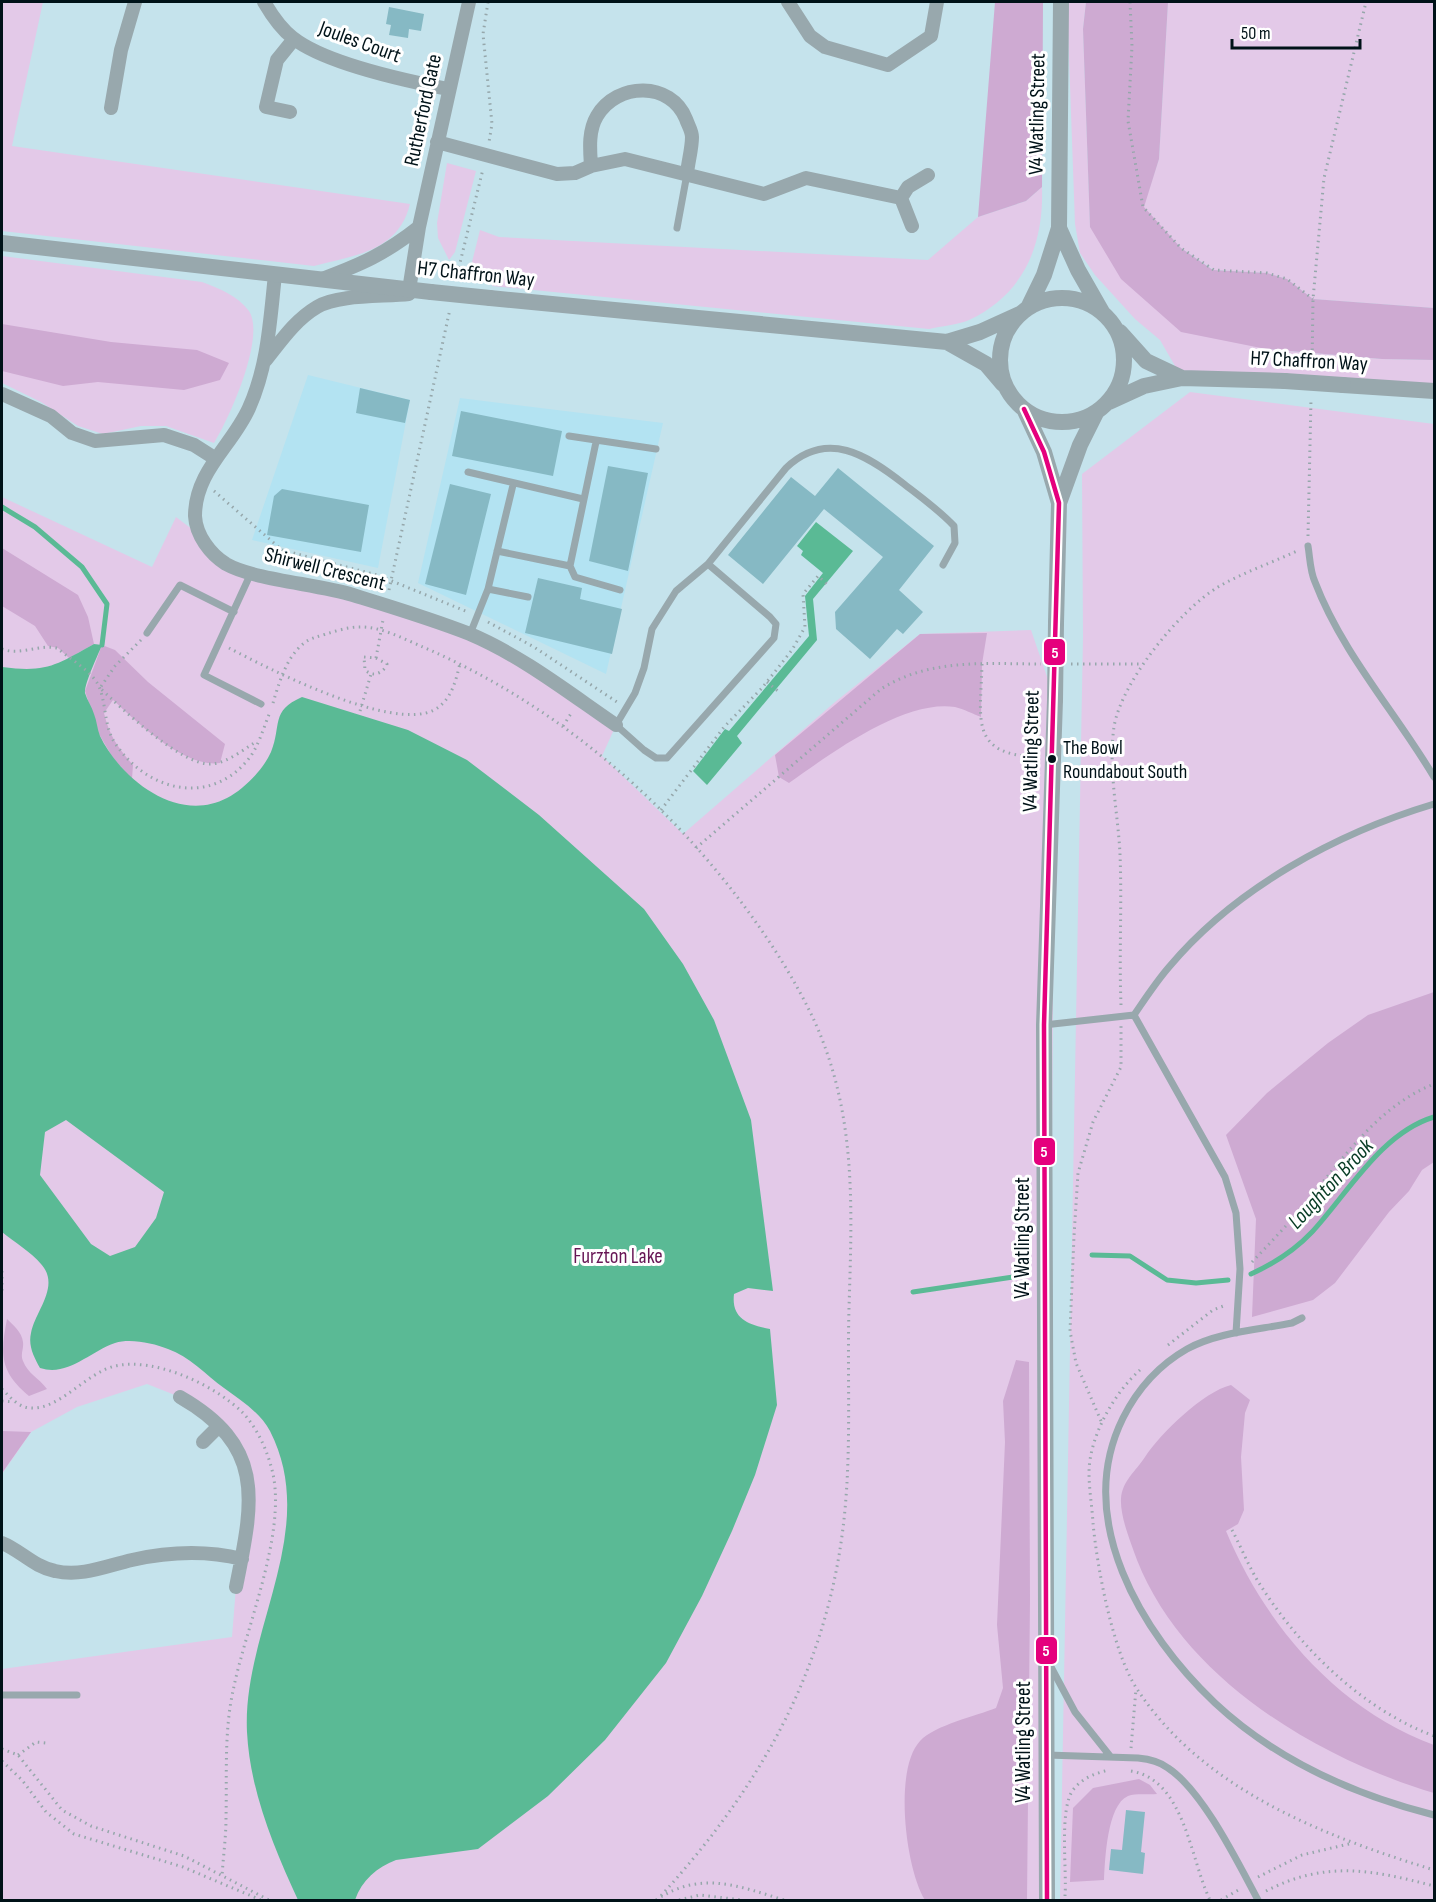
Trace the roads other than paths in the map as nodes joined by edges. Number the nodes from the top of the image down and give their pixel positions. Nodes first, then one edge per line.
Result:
1 (135, 2) edge
2 (264, 2) edge
3 (469, 2) edge
4 (788, 2) edge
5 (937, 2) edge
6 (1060, 2) edge
7 (294, 39) junction
8 (448, 89) junction
9 (111, 108) dead end
10 (290, 112) dead end
11 (437, 142) junction
12 (591, 166) junction
13 (687, 174) junction
14 (928, 175) dead end
15 (901, 198) junction
16 (912, 226) dead end
17 (420, 227) junction
18 (677, 228) dead end
19 (1059, 228) junction
20 (2, 243) edge
21 (275, 275) junction
22 (320, 280) junction
23 (410, 290) junction
24 (431, 292) junction
25 (1025, 311) junction
26 (1108, 319) junction
27 (947, 342) junction
28 (265, 361) junction
29 (1182, 378) junction
30 (1008, 390) junction
31 (1434, 392) edge
32 (2, 394) edge
33 (1102, 408) junction
34 (1024, 410) junction
35 (569, 436) dead end
36 (596, 442) junction
37 (656, 449) dead end
38 (216, 459) junction
39 (468, 472) dead end
40 (513, 485) junction
41 (584, 499) junction
42 (1059, 503) junction
43 (1308, 546) road end
44 (497, 550) junction
45 (708, 564) junction
46 (943, 565) dead end
47 (570, 566) junction
48 (251, 573) junction
49 (488, 589) junction
50 (620, 590) dead end
51 (528, 597) dead end
52 (234, 612) junction
53 (147, 633) road end
54 (470, 634) junction
55 (261, 704) dead end
56 (616, 725) junction
57 (1434, 777) edge
58 (1434, 804) edge
59 (1134, 1015) junction
60 (1044, 1024) junction
61 (1302, 1318) dead end
62 (1236, 1334) junction
63 (180, 1397) dead end
64 (219, 1426) junction
65 (203, 1442) dead end
66 (2, 1543) edge
67 (242, 1559) junction
68 (236, 1587) dead end
69 (1045, 1654) junction
70 (2, 1695) edge
71 (77, 1695) dead end
72 (1045, 1755) junction
73 (1110, 1756) junction
74 (1434, 1815) edge
75 (1257, 1898) edge
76 (1047, 1900) edge

1 - 9 street
2 - 7 street, Joules Court
3 - 8 street, Rutherford Gate
4 - 5 street
6 - 19 street, V4 Watling Street
7 - 8 street, Joules Court
7 - 10 street, Joules Court
8 - 11 street, Rutherford Gate
11 - 12 street
11 - 17 street, Rutherford Gate
12 - 13 street
12 - 13 street
13 - 15 street
13 - 18 lane
14 - 15 street
15 - 16 street
17 - 22 street
17 - 23 street, Rutherford Gate
19 - 25 street, V4 Watling Street
19 - 26 street, V4 Watling Street
20 - 21 street, H7 Chaffron Way
21 - 22 street, H7 Chaffron Way
21 - 28 street, Shirwell Crescent
22 - 23 street, H7 Chaffron Way
23 - 24 street, H7 Chaffron Way
24 - 27 street, H7 Chaffron Way, bridge
24 - 28 street, Shirwell Crescent
25 - 26 street
25 - 27 street, H7 Chaffron Way
25 - 30 street
26 - 29 street, H7 Chaffron Way
26 - 33 street
27 - 30 street, H7 Chaffron Way
28 - 38 street, Shirwell Crescent
29 - 31 street, H7 Chaffron Way, bridge
29 - 33 street, H7 Chaffron Way
30 - 34 street
32 - 38 street
33 - 34 street
33 - 42 street, V4 Watling Street
34 - 42 street, V4 Watling Street
35 - 36 lane
36 - 37 lane
36 - 41 lane
38 - 48 street, Shirwell Crescent
39 - 40 lane
40 - 41 lane
40 - 44 lane
41 - 47 lane
42 - 60 street, V4 Watling Street, bridge
43 - 57 lane
44 - 47 lane
44 - 49 lane
45 - 46 lane
45 - 56 lane
45 - 56 lane
47 - 50 lane
48 - 52 lane
48 - 54 street, Shirwell Crescent
49 - 51 lane
49 - 54 lane
52 - 53 lane
52 - 55 lane
54 - 56 street, Shirwell Crescent
58 - 59 lane
59 - 60 lane
59 - 62 lane
60 - 69 street, V4 Watling Street
61 - 62 lane
62 - 74 lane
63 - 64 street
64 - 65 street
64 - 67 street
66 - 67 street
67 - 68 street
69 - 72 street, V4 Watling Street
69 - 73 lane
70 - 71 lane
72 - 73 lane
72 - 76 street, V4 Watling Street
73 - 75 lane

